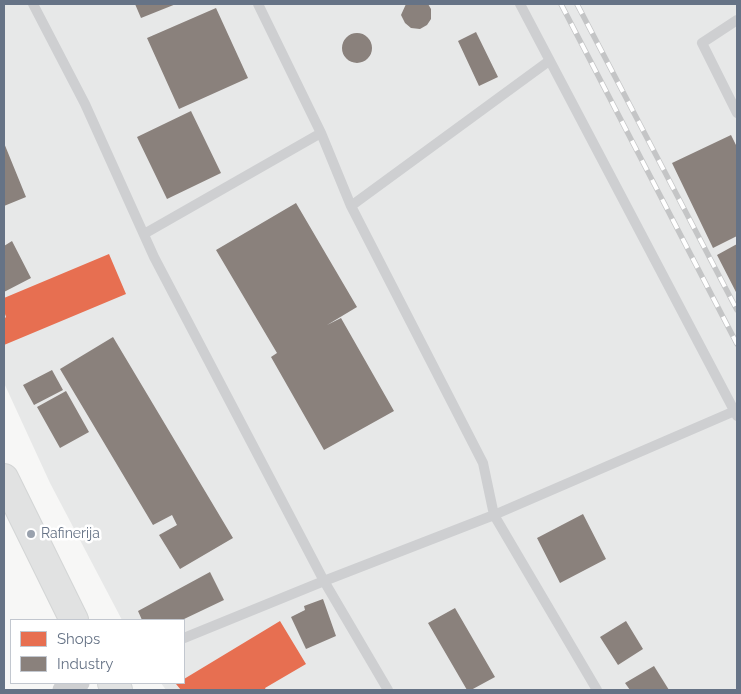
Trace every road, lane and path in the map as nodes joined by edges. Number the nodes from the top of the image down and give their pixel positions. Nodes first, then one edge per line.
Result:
1 (33, 4) edge
2 (258, 4) edge
3 (520, 4) edge
4 (737, 20) edge
5 (549, 62) junction
6 (737, 113) edge
7 (321, 133) junction
8 (351, 206) junction
9 (144, 234) junction
10 (736, 412) edge
11 (6, 488) edge
12 (494, 515) junction
13 (324, 581) junction
14 (73, 619) edge
15 (185, 638) edge
16 (77, 684) edge
17 (63, 690) edge
18 (388, 690) edge
19 (597, 690) edge

1 - 9 lane
2 - 7 lane
3 - 5 lane
4 - 6 lane
5 - 8 lane
5 - 10 lane
7 - 8 lane
7 - 9 lane
8 - 12 lane
9 - 13 lane
10 - 12 lane
11 - 14 main road
12 - 13 lane
12 - 19 lane
13 - 15 lane
13 - 18 lane
16 - 17 street

